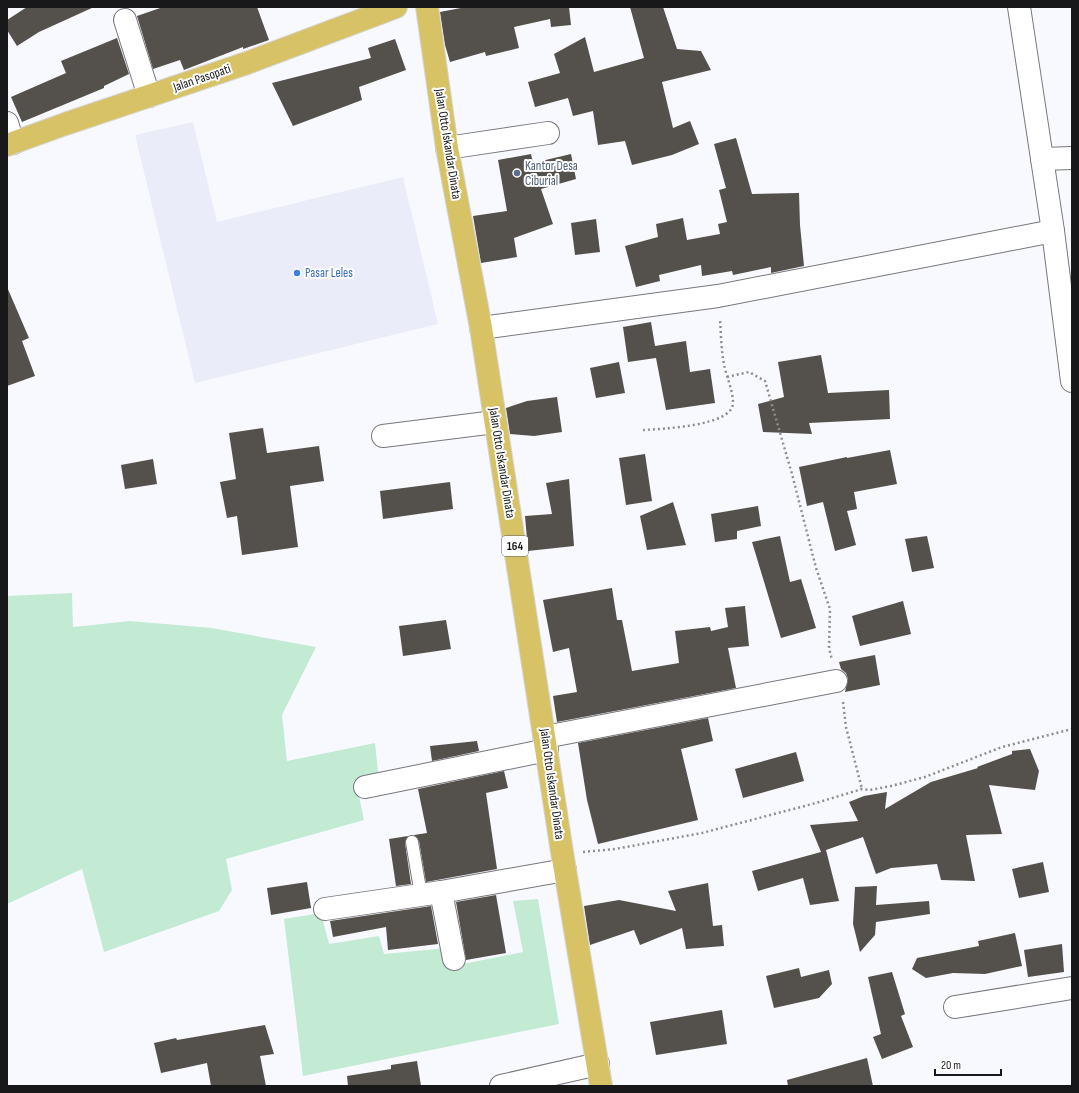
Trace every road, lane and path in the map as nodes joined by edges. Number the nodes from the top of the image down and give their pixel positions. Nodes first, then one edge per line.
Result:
1 (396, 7) edge
2 (427, 7) edge
3 (1020, 7) edge
4 (125, 20) dead end
5 (149, 96) junction
6 (548, 132) dead end
7 (9, 137) edge
8 (447, 148) junction
9 (1072, 158) edge
10 (1042, 159) junction
11 (1052, 231) junction
12 (718, 296) junction
13 (481, 328) junction
14 (727, 377) junction
15 (1072, 381) edge
16 (496, 422) junction
17 (643, 430) dead end
18 (383, 436) dead end
19 (836, 681) junction
20 (1072, 729) edge
21 (546, 743) junction
22 (365, 787) dead end
23 (862, 789) junction
24 (412, 842) dead end
25 (563, 861) junction
26 (431, 893) junction
27 (325, 909) dead end
28 (454, 959) dead end
29 (1072, 988) edge
30 (955, 1007) dead end
31 (598, 1064) junction
32 (501, 1086) edge
33 (601, 1086) edge

1 - 5 main road, Jalan Pasopati
2 - 8 main road, Jalan Otto Iskandar Dinata / 164
3 - 10 street
4 - 5 street
5 - 7 main road, Jalan Pasopati
6 - 8 street
8 - 13 main road, Jalan Otto Iskandar Dinata / 164
9 - 10 street
10 - 11 street
11 - 12 street
11 - 15 street
12 - 13 street
12 - 14 path
13 - 16 main road, Jalan Otto Iskandar Dinata / 164
14 - 17 path
14 - 19 path
16 - 18 street
16 - 21 main road, Jalan Otto Iskandar Dinata / 164
19 - 21 street
19 - 23 path
20 - 23 path
21 - 22 street
21 - 25 main road, Jalan Otto Iskandar Dinata / 164
23 - 25 path
24 - 26 lane
25 - 26 street
25 - 31 main road, Jalan Otto Iskandar Dinata / 164
26 - 27 street
26 - 28 street
29 - 30 street
31 - 32 street
31 - 33 main road, Jalan Otto Iskandar Dinata / 164

